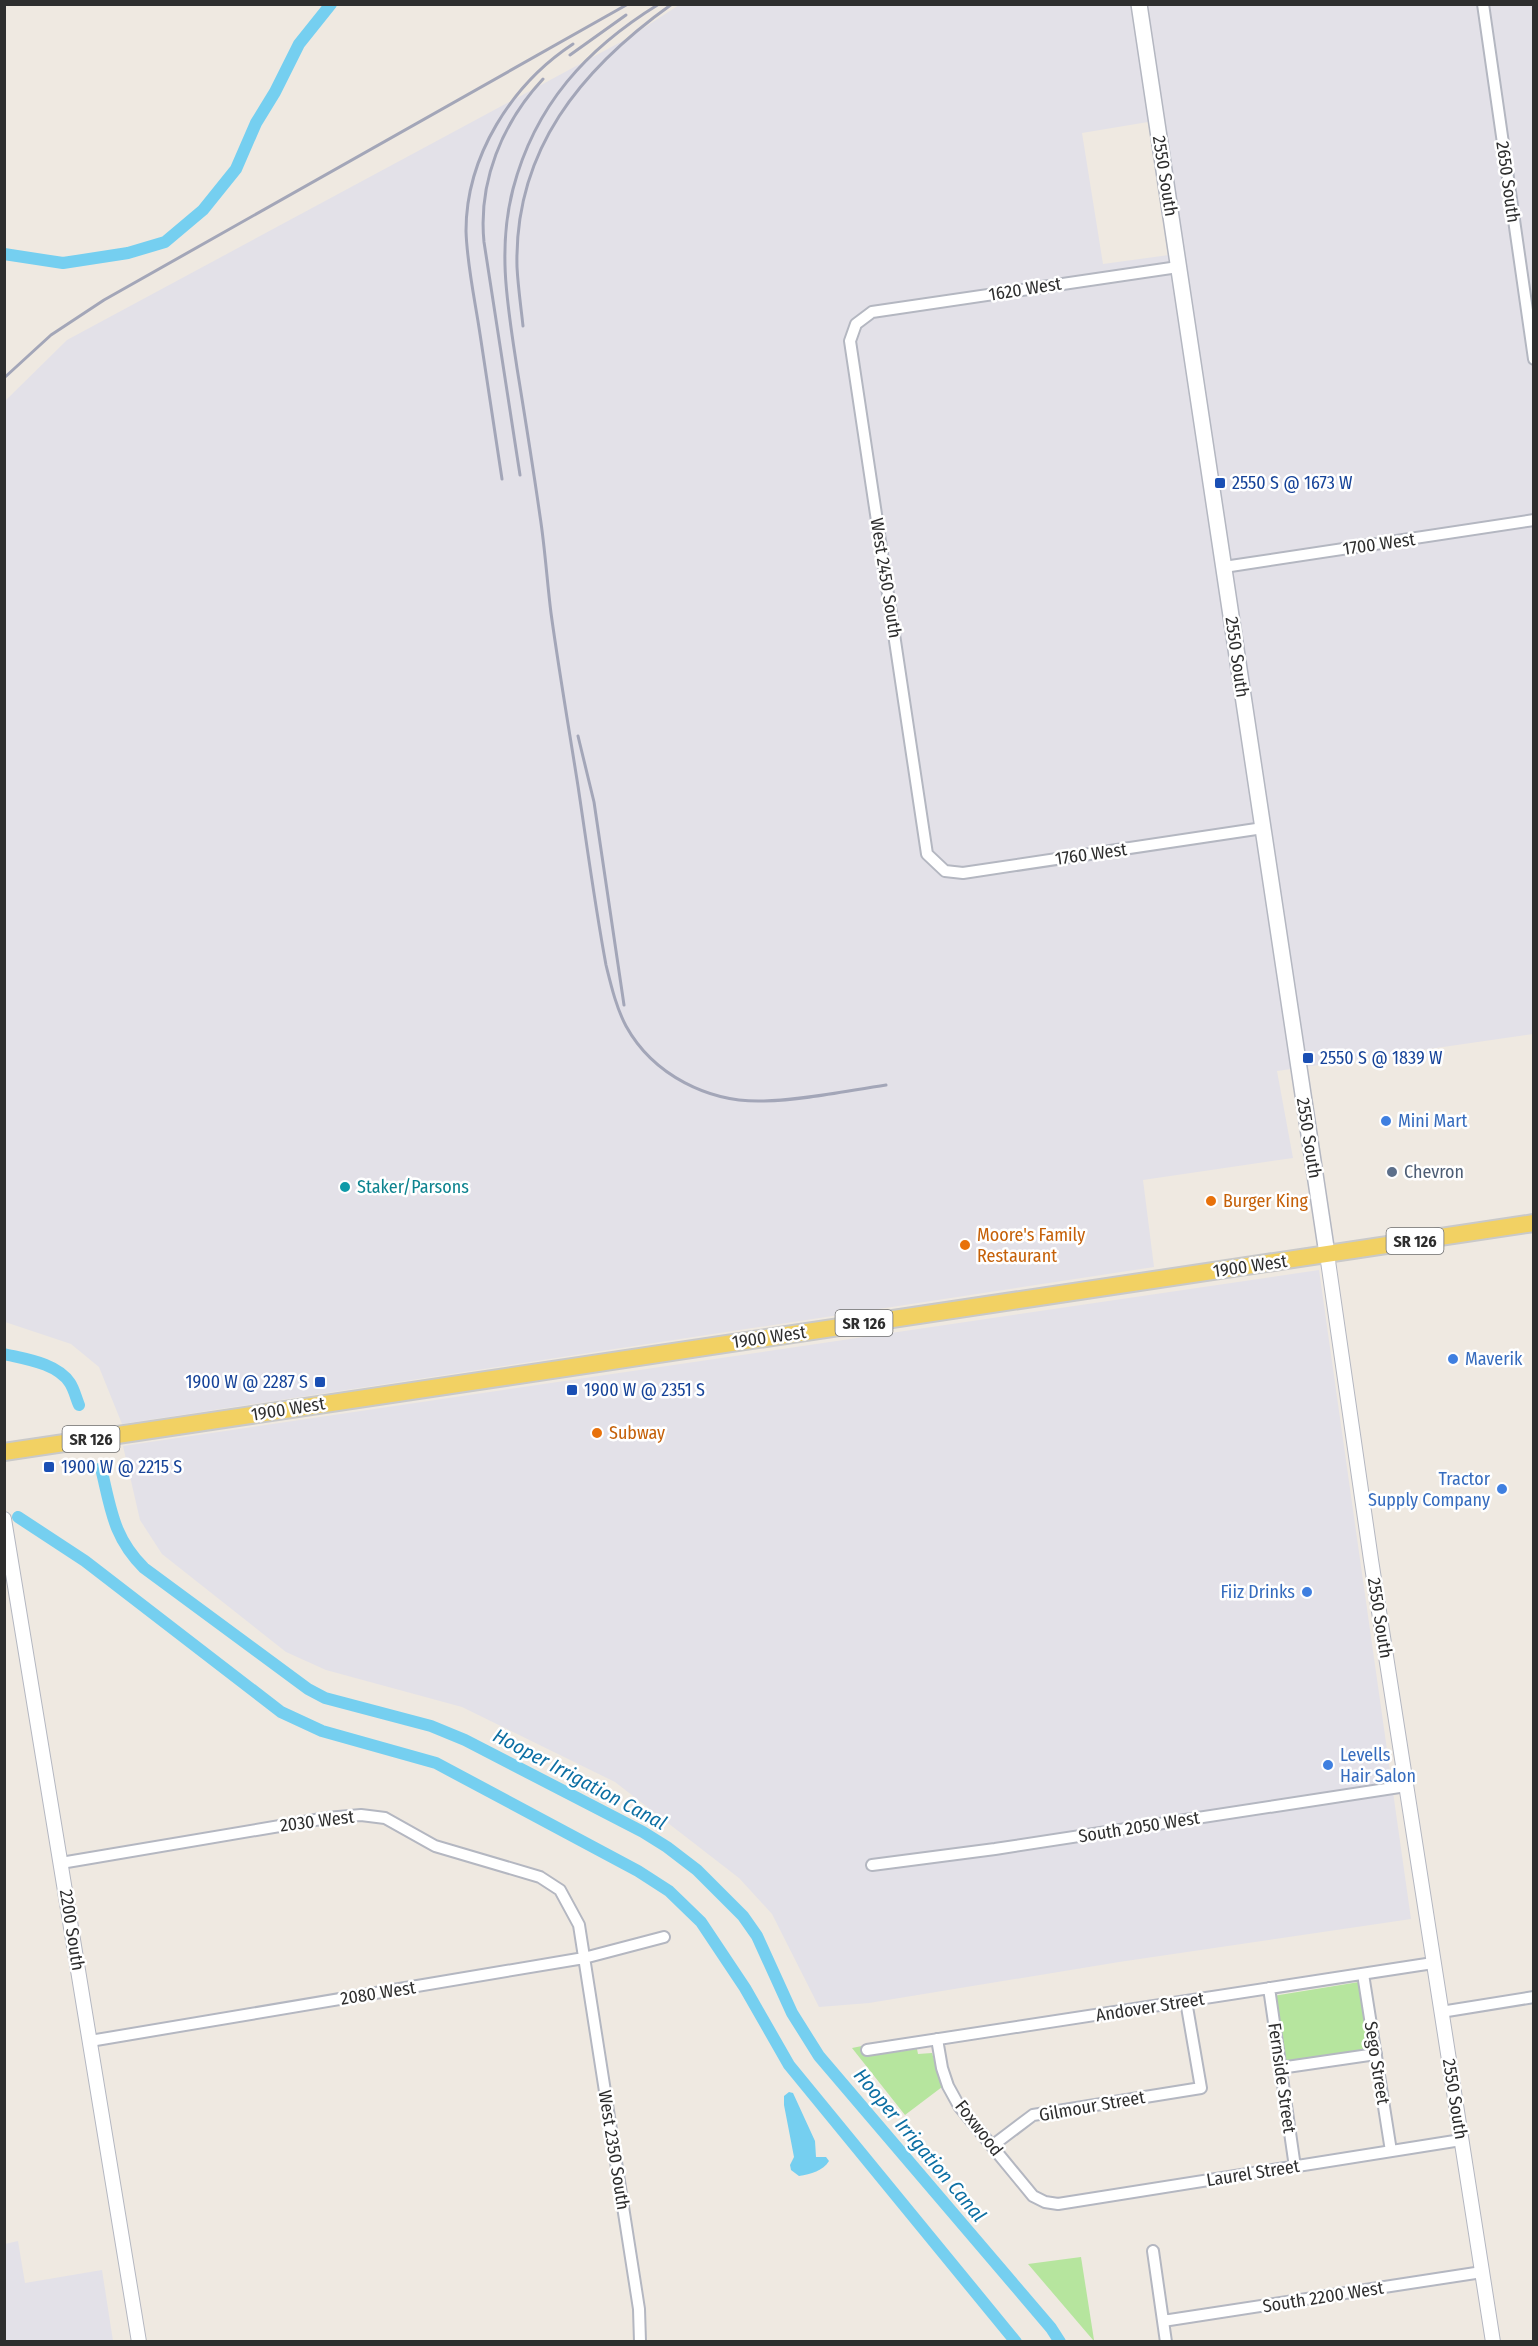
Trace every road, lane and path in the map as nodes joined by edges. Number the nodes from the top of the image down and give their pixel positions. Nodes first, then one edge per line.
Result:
1 (1139, 4) edge
2 (1483, 4) edge
3 (1178, 267) junction
4 (872, 312) joint
5 (1533, 359) edge
6 (1533, 520) edge
7 (1224, 567) junction
8 (1263, 828) junction
9 (927, 854) joint
10 (1533, 1223) edge
11 (1327, 1254) junction
12 (4, 1452) edge
13 (4, 1519) edge
14 (1406, 1786) junction
15 (61, 1863) junction
16 (872, 1865) dead end
17 (664, 1937) dead end
18 (584, 1958) junction
19 (1434, 1963) junction
20 (1363, 1974) junction
21 (1269, 1989) junction
22 (1533, 1997) edge
23 (1186, 2001) junction
24 (1441, 2012) junction
25 (937, 2039) junction
26 (90, 2041) junction
27 (867, 2050) dead end
28 (1376, 2054) junction
29 (1280, 2068) junction
30 (1461, 2140) junction
31 (992, 2146) junction
32 (1391, 2151) junction
33 (1295, 2167) junction
34 (1045, 2202) joint
35 (1153, 2251) dead end
36 (1482, 2272) junction
37 (1163, 2322) junction
38 (139, 2342) edge
39 (640, 2342) edge
40 (1166, 2342) edge
41 (1493, 2342) edge

1 - 3 main road, 2550 South
2 - 5 street, 2650 South
3 - 4 street, 1620 West
3 - 7 main road, 2550 South
4 - 9 street, West 2450 South
6 - 7 street, 1700 West
7 - 8 main road, 2550 South
8 - 9 street, 1760 West
8 - 11 main road, 2550 South
10 - 11 main road, 1900 West / SR 126
11 - 12 main road, 1900 West / SR 126
11 - 14 street, 2550 South
13 - 15 street, 2200 South
14 - 16 street, South 2050 West
14 - 19 street, 2550 South
15 - 18 street, 2030 West
15 - 26 street, 2200 South
17 - 18 street, 2080 West
18 - 26 street, 2080 West
18 - 39 street, West 2350 South
19 - 20 street, Andover Street
19 - 24 street, 2550 South
20 - 21 street, Andover Street
20 - 28 street, Sego Street
21 - 23 street, Andover Street
21 - 29 street, Fernside Street
22 - 24 street
23 - 25 street, Andover Street
23 - 31 street, Gilmour Street
24 - 30 street, 2550 South
25 - 27 street, Andover Street
25 - 31 street, Foxwood
26 - 38 street, 2200 South
28 - 29 street
28 - 32 street, Sego Street
29 - 33 street, Fernside Street
30 - 32 street, Laurel Street
30 - 36 street, 2550 South
31 - 34 street, Foxwood
32 - 33 street, Laurel Street
33 - 34 street, Laurel Street
35 - 37 street
36 - 37 street, South 2200 West
36 - 41 street, 2550 South
37 - 40 street

